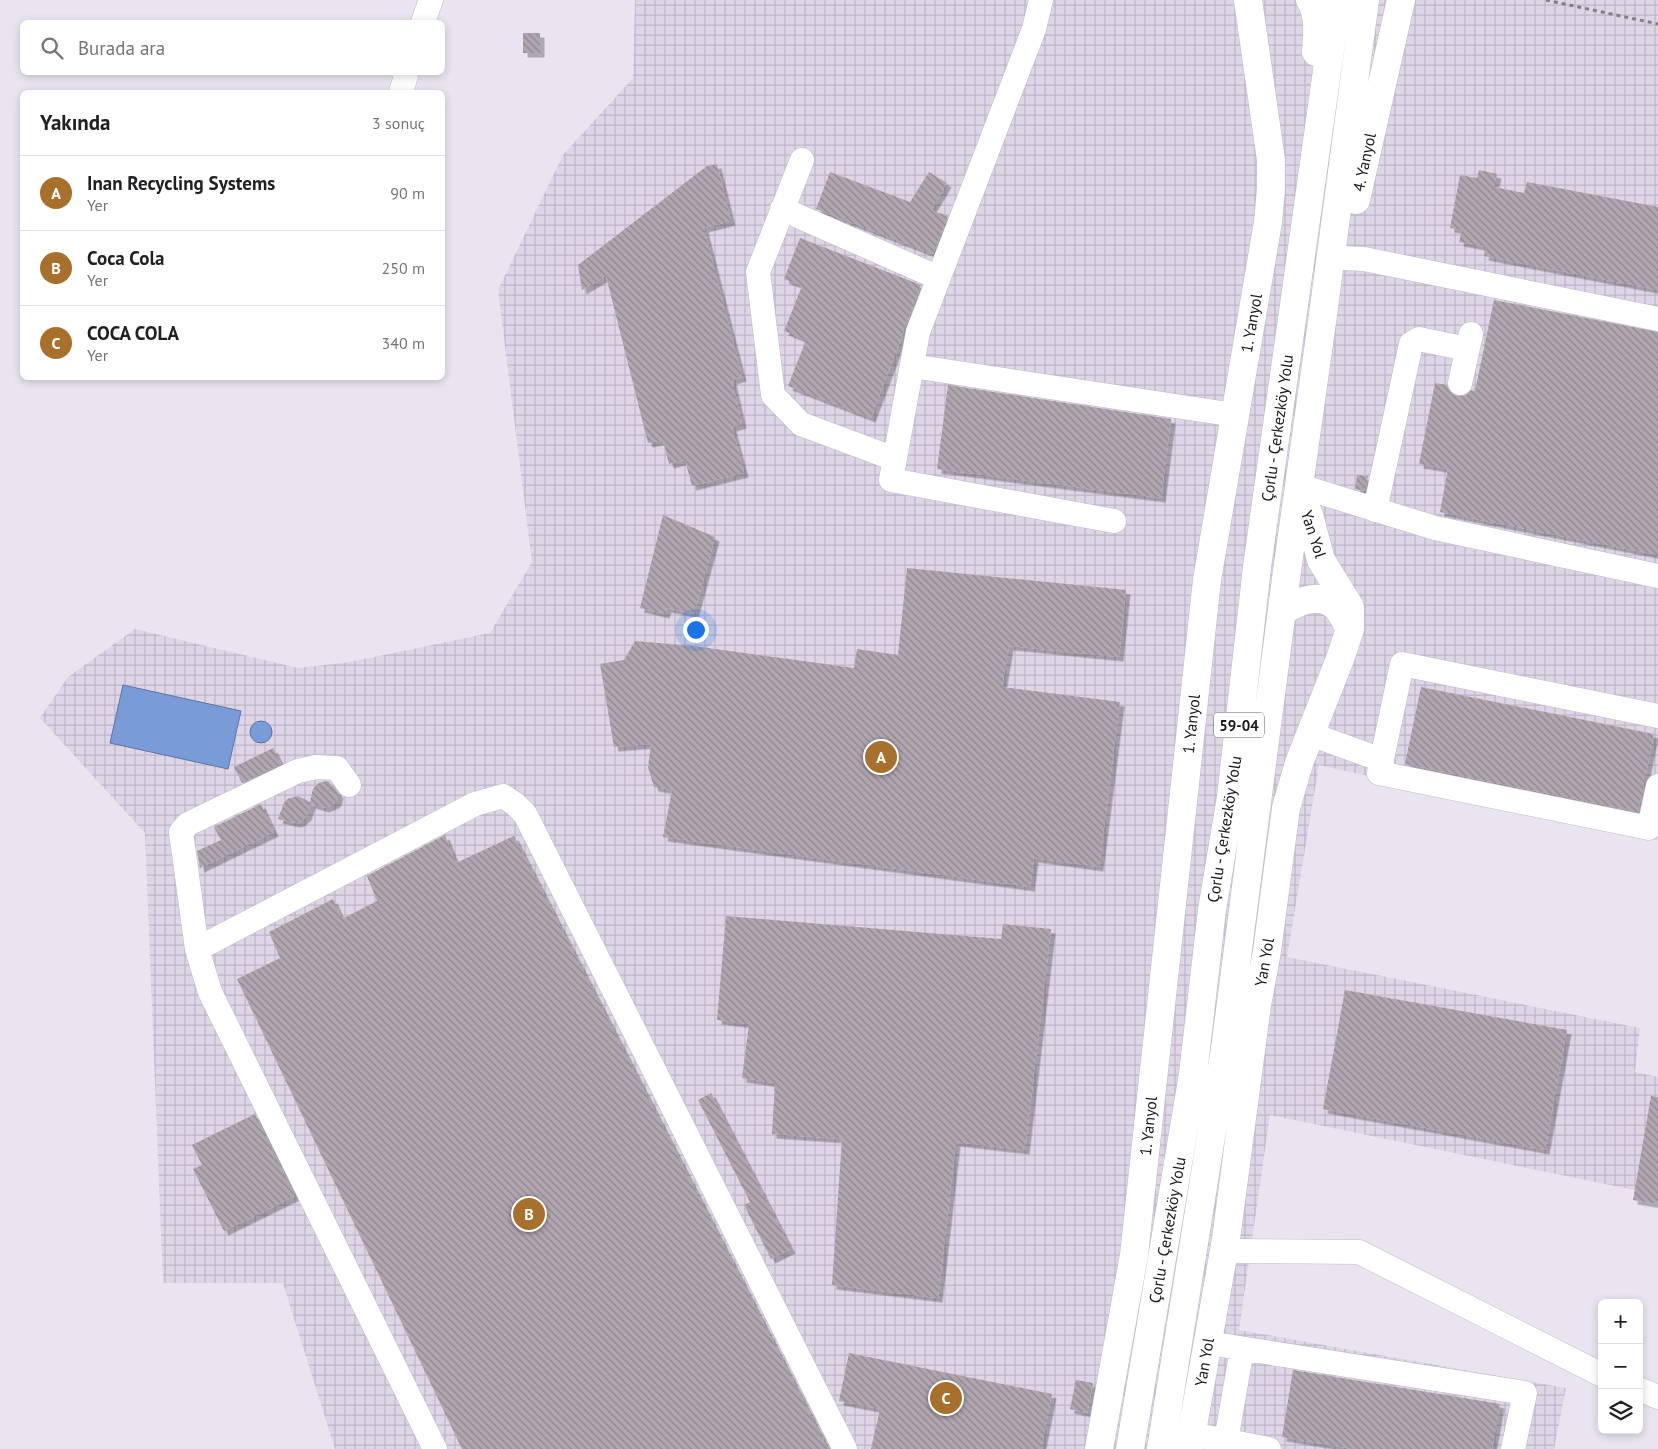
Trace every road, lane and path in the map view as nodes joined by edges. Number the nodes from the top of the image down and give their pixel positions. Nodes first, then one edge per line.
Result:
1 (430, 0) edge
2 (1041, 0) edge
3 (1248, 0) edge
4 (1310, 0) edge
5 (1337, 0) edge
6 (1365, 0) edge
7 (1546, 0) edge
8 (1401, 1) edge
9 (424, 20) edge
10 (1658, 24) edge
11 (406, 75) edge
12 (402, 90) edge
13 (1322, 120) junction
14 (802, 160) dead end
15 (782, 210) junction
16 (1343, 258) junction
17 (939, 278) junction
18 (1658, 319) edge
19 (1322, 322) junction
20 (912, 366) junction
21 (1460, 383) dead end
22 (1235, 415) junction
23 (895, 458) junction
24 (1299, 490) junction
25 (1375, 510) junction
26 (1114, 521) dead end
27 (1658, 576) edge
28 (1282, 612) junction
29 (1350, 629) junction
30 (1658, 716) edge
31 (1310, 734) junction
32 (1382, 760) junction
33 (349, 785) dead end
34 (1658, 786) edge
35 (197, 949) junction
36 (1224, 1251) junction
37 (1208, 1343) junction
38 (1242, 1348) junction
39 (1598, 1373) edge
40 (1643, 1391) edge
41 (1658, 1397) edge
42 (1226, 1441) junction
43 (1190, 1442) edge
44 (435, 1449) edge
45 (845, 1449) edge
46 (1099, 1449) edge
47 (1130, 1449) edge
48 (1161, 1449) edge
49 (1269, 1449) edge
50 (1513, 1449) edge

1 - 9 street
2 - 17 street
3 - 22 main road, 1. Yanyol
4 - 13 main road
5 - 13 main road, Çorlu - Çerkezköy Yolu / 59-04
6 - 19 main road, Çorlu - Çerkezköy Yolu / 59-04
7 - 10 path
8 - 16 main road, 4. Yanyol
11 - 12 street
13 - 47 main road, Çorlu - Çerkezköy Yolu / 59-04
14 - 15 street
15 - 17 street
15 - 23 street
16 - 18 street
16 - 19 main road, 4. Yanyol
17 - 20 street
19 - 24 main road, Çorlu - Çerkezköy Yolu / 59-04
20 - 22 street
20 - 23 street
21 - 25 street
22 - 46 main road, 1. Yanyol
23 - 26 street
24 - 25 street
24 - 28 main road, Çorlu - Çerkezköy Yolu / 59-04
24 - 29 main road, Yan Yol
25 - 27 street
28 - 29 main road
28 - 48 main road, Çorlu - Çerkezköy Yolu / 59-04
29 - 31 main road, Yan Yol
30 - 32 street
31 - 32 street
31 - 36 main road, Yan Yol
32 - 34 street
33 - 35 street
35 - 44 street
35 - 45 street
36 - 37 main road, Yan Yol
36 - 39 street
37 - 38 street
37 - 43 main road, Yan Yol
38 - 42 street
38 - 50 street
40 - 41 street
42 - 43 street
42 - 49 street

